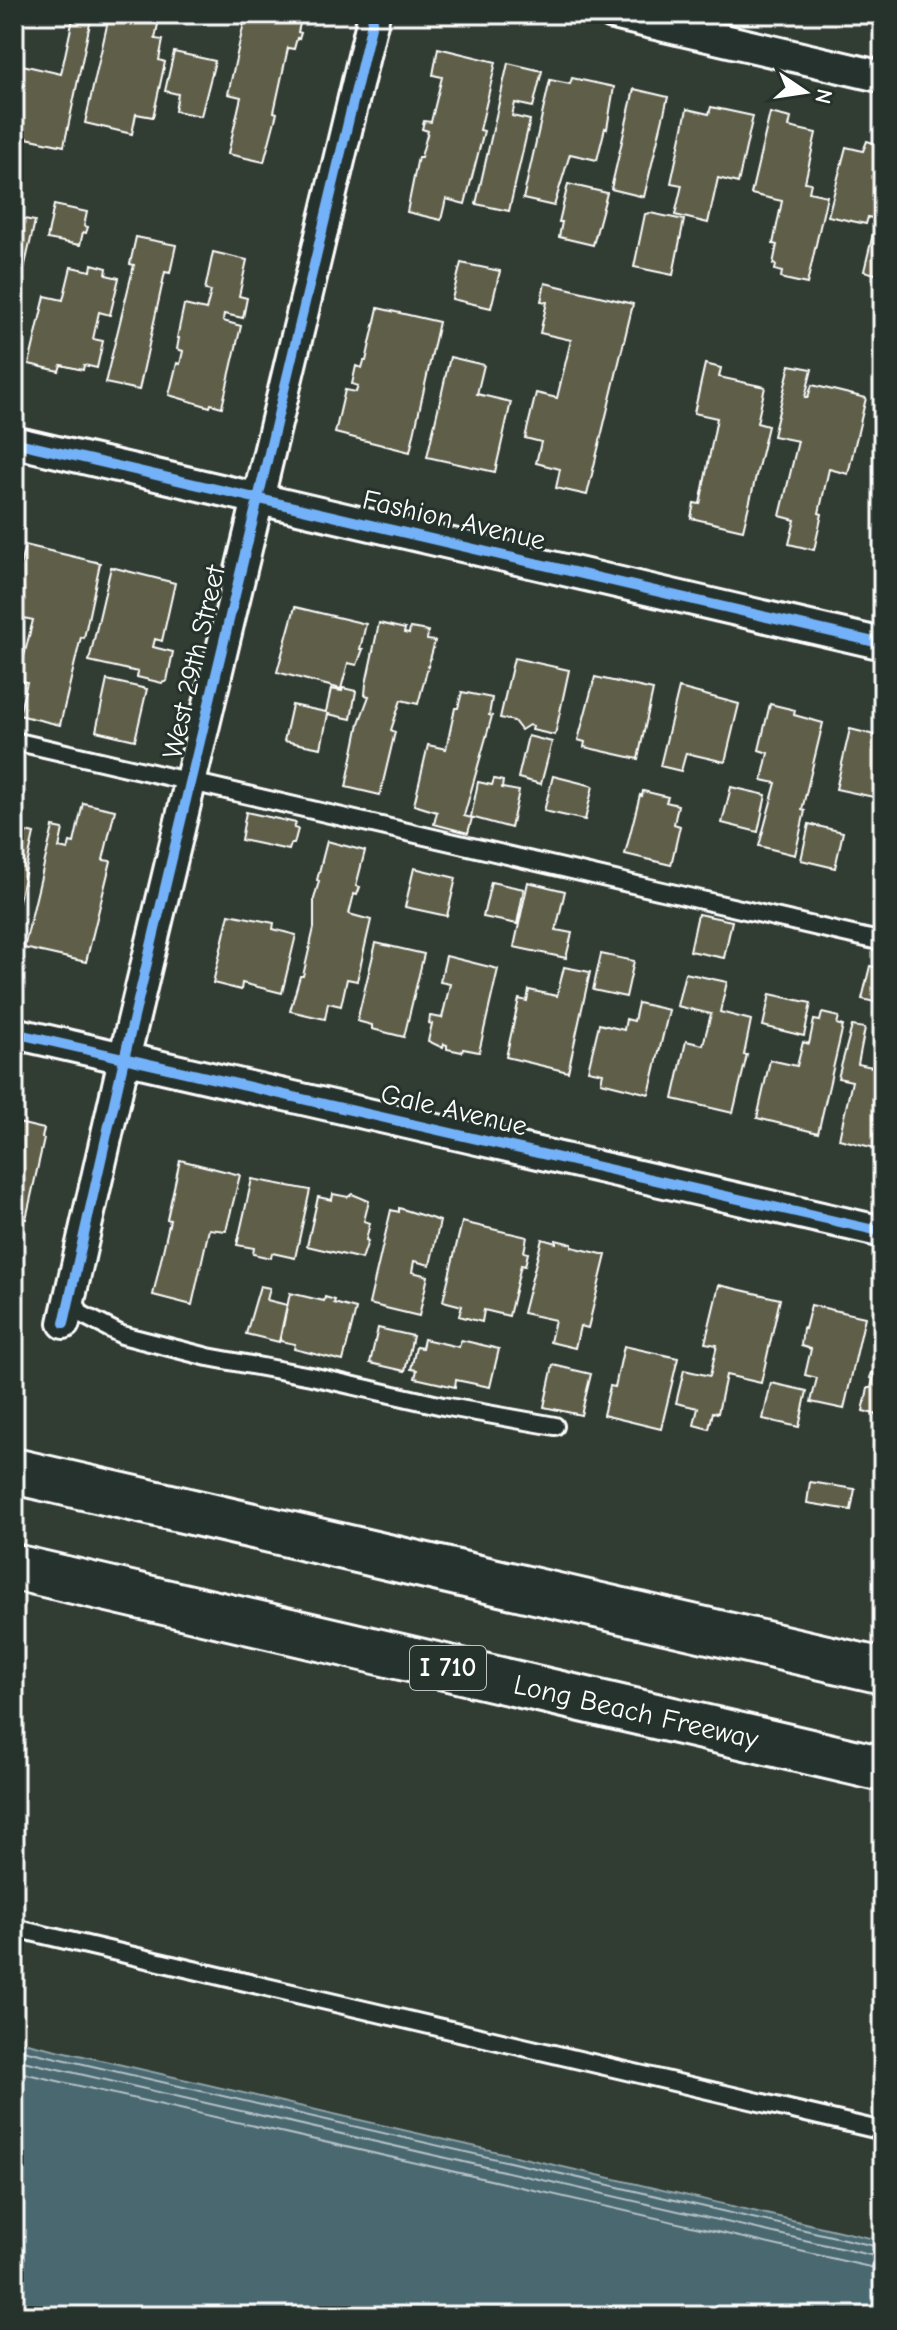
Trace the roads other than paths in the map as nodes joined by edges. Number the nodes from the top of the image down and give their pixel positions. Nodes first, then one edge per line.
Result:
1 (374, 14) edge
2 (613, 14) edge
3 (883, 77) edge
4 (14, 442) edge
5 (258, 499) junction
6 (883, 644) edge
7 (14, 741) edge
8 (191, 782) junction
9 (883, 942) edge
10 (14, 1033) edge
11 (124, 1059) junction
12 (883, 1232) edge
13 (67, 1308) joint
14 (555, 1426) dead end
15 (14, 1471) edge
16 (14, 1567) edge
17 (883, 1671) edge
18 (883, 1769) edge
19 (14, 1928) edge
20 (883, 2131) edge

1 - 5 street, West 29th Street
2 - 3 street
4 - 5 street, Fashion Avenue
5 - 6 street, Fashion Avenue
5 - 8 street, West 29th Street
7 - 8 lane
8 - 9 lane
8 - 11 street, West 29th Street
10 - 11 street, Gale Avenue
11 - 12 street, Gale Avenue
11 - 13 street, West 29th Street
13 - 14 lane
15 - 17 highway
16 - 18 highway, Long Beach Freeway / I 710
19 - 20 lane

